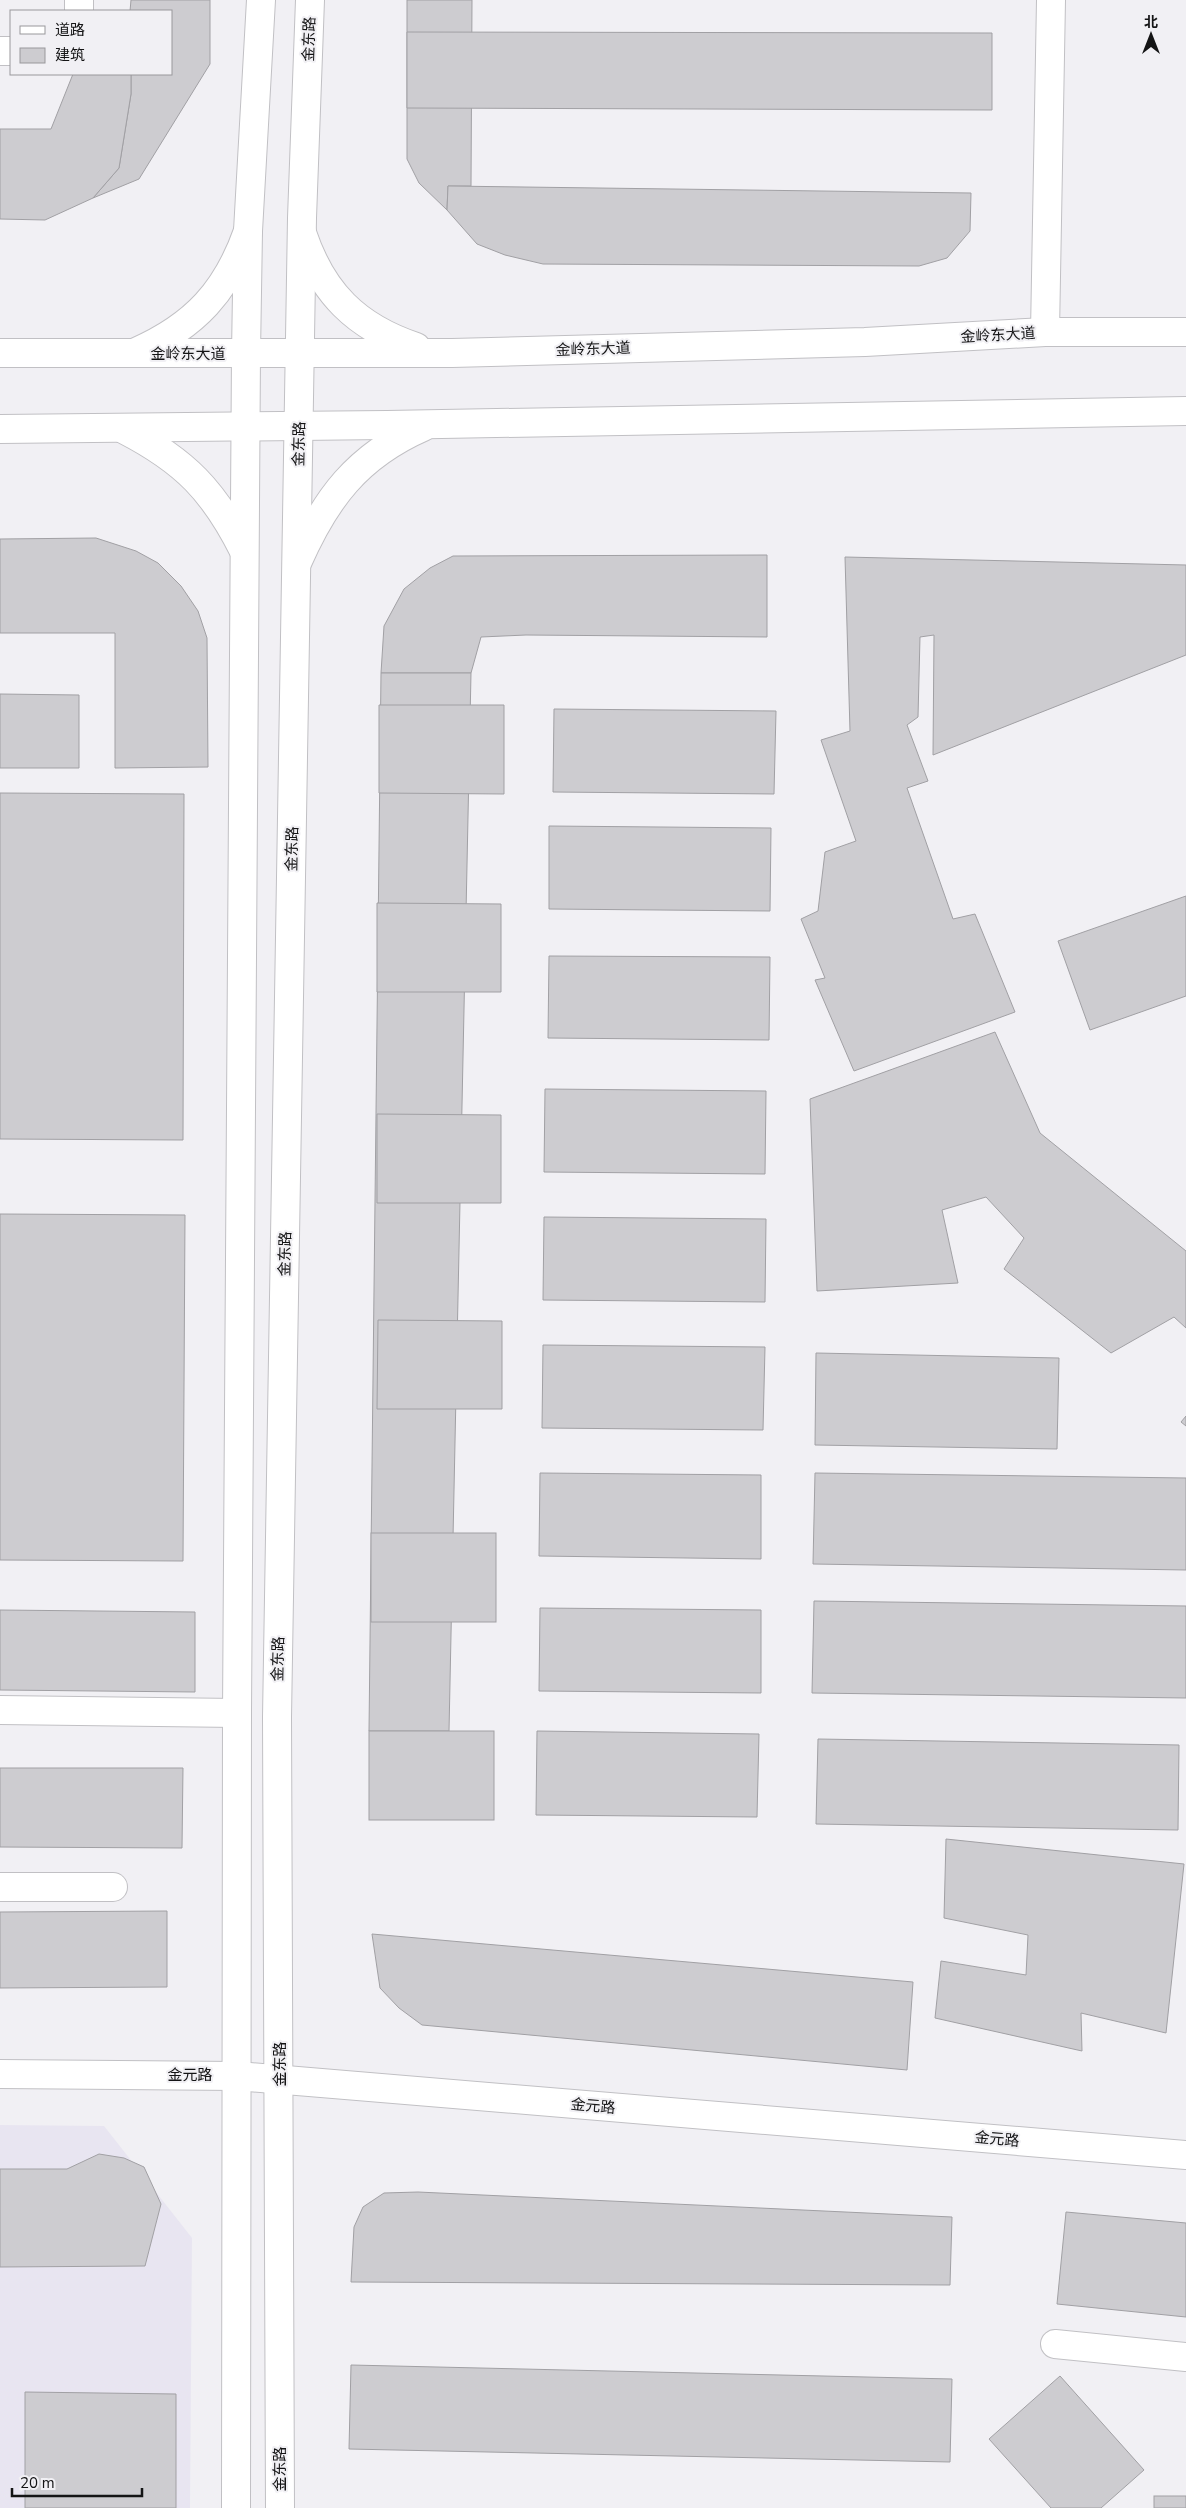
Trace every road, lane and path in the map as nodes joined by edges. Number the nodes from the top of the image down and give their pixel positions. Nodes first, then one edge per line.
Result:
1 (261, 0) edge
2 (310, 0) edge
3 (1051, 0) edge
4 (248, 231) junction
5 (302, 232) junction
6 (1045, 332) junction
7 (1186, 332) edge
8 (452, 352) junction
9 (0, 353) edge
10 (246, 353) junction
11 (301, 353) junction
12 (132, 354) junction
13 (1186, 410) edge
14 (1126, 412) junction
15 (428, 424) junction
16 (1186, 425) edge
17 (299, 426) junction
18 (245, 427) junction
19 (121, 428) junction
20 (0, 429) edge
21 (244, 551) junction
22 (297, 563) junction
23 (0, 1710) edge
24 (237, 1713) junction
25 (0, 1887) edge
26 (113, 1887) dead end
27 (0, 2074) edge
28 (237, 2076) junction
29 (280, 2079) junction
30 (1186, 2155) edge
31 (1055, 2344) dead end
32 (1186, 2357) edge
33 (236, 2508) edge
34 (280, 2508) edge

1 - 4 street
2 - 5 street, 金东路
3 - 6 street
4 - 10 street
4 - 12 street
5 - 8 street
5 - 11 street, 金东路
6 - 7 street, 金岭东大道
6 - 8 street, 金岭东大道
8 - 11 street, 金岭东大道
9 - 12 street, 金岭东大道
10 - 11 street, 金岭东大道
10 - 12 street, 金岭东大道
10 - 18 street
11 - 17 street, 金东路
13 - 14 street
14 - 15 street
14 - 16 street
15 - 17 street
15 - 22 street
17 - 18 street
17 - 22 street, 金东路
18 - 19 street
18 - 21 street
19 - 20 street
19 - 21 street
21 - 24 street
22 - 29 street, 金东路
23 - 24 street
24 - 28 street
25 - 26 street
27 - 28 street, 金元路
28 - 29 street, 金元路
28 - 33 street
29 - 30 street, 金元路
29 - 34 street, 金东路
31 - 32 street

